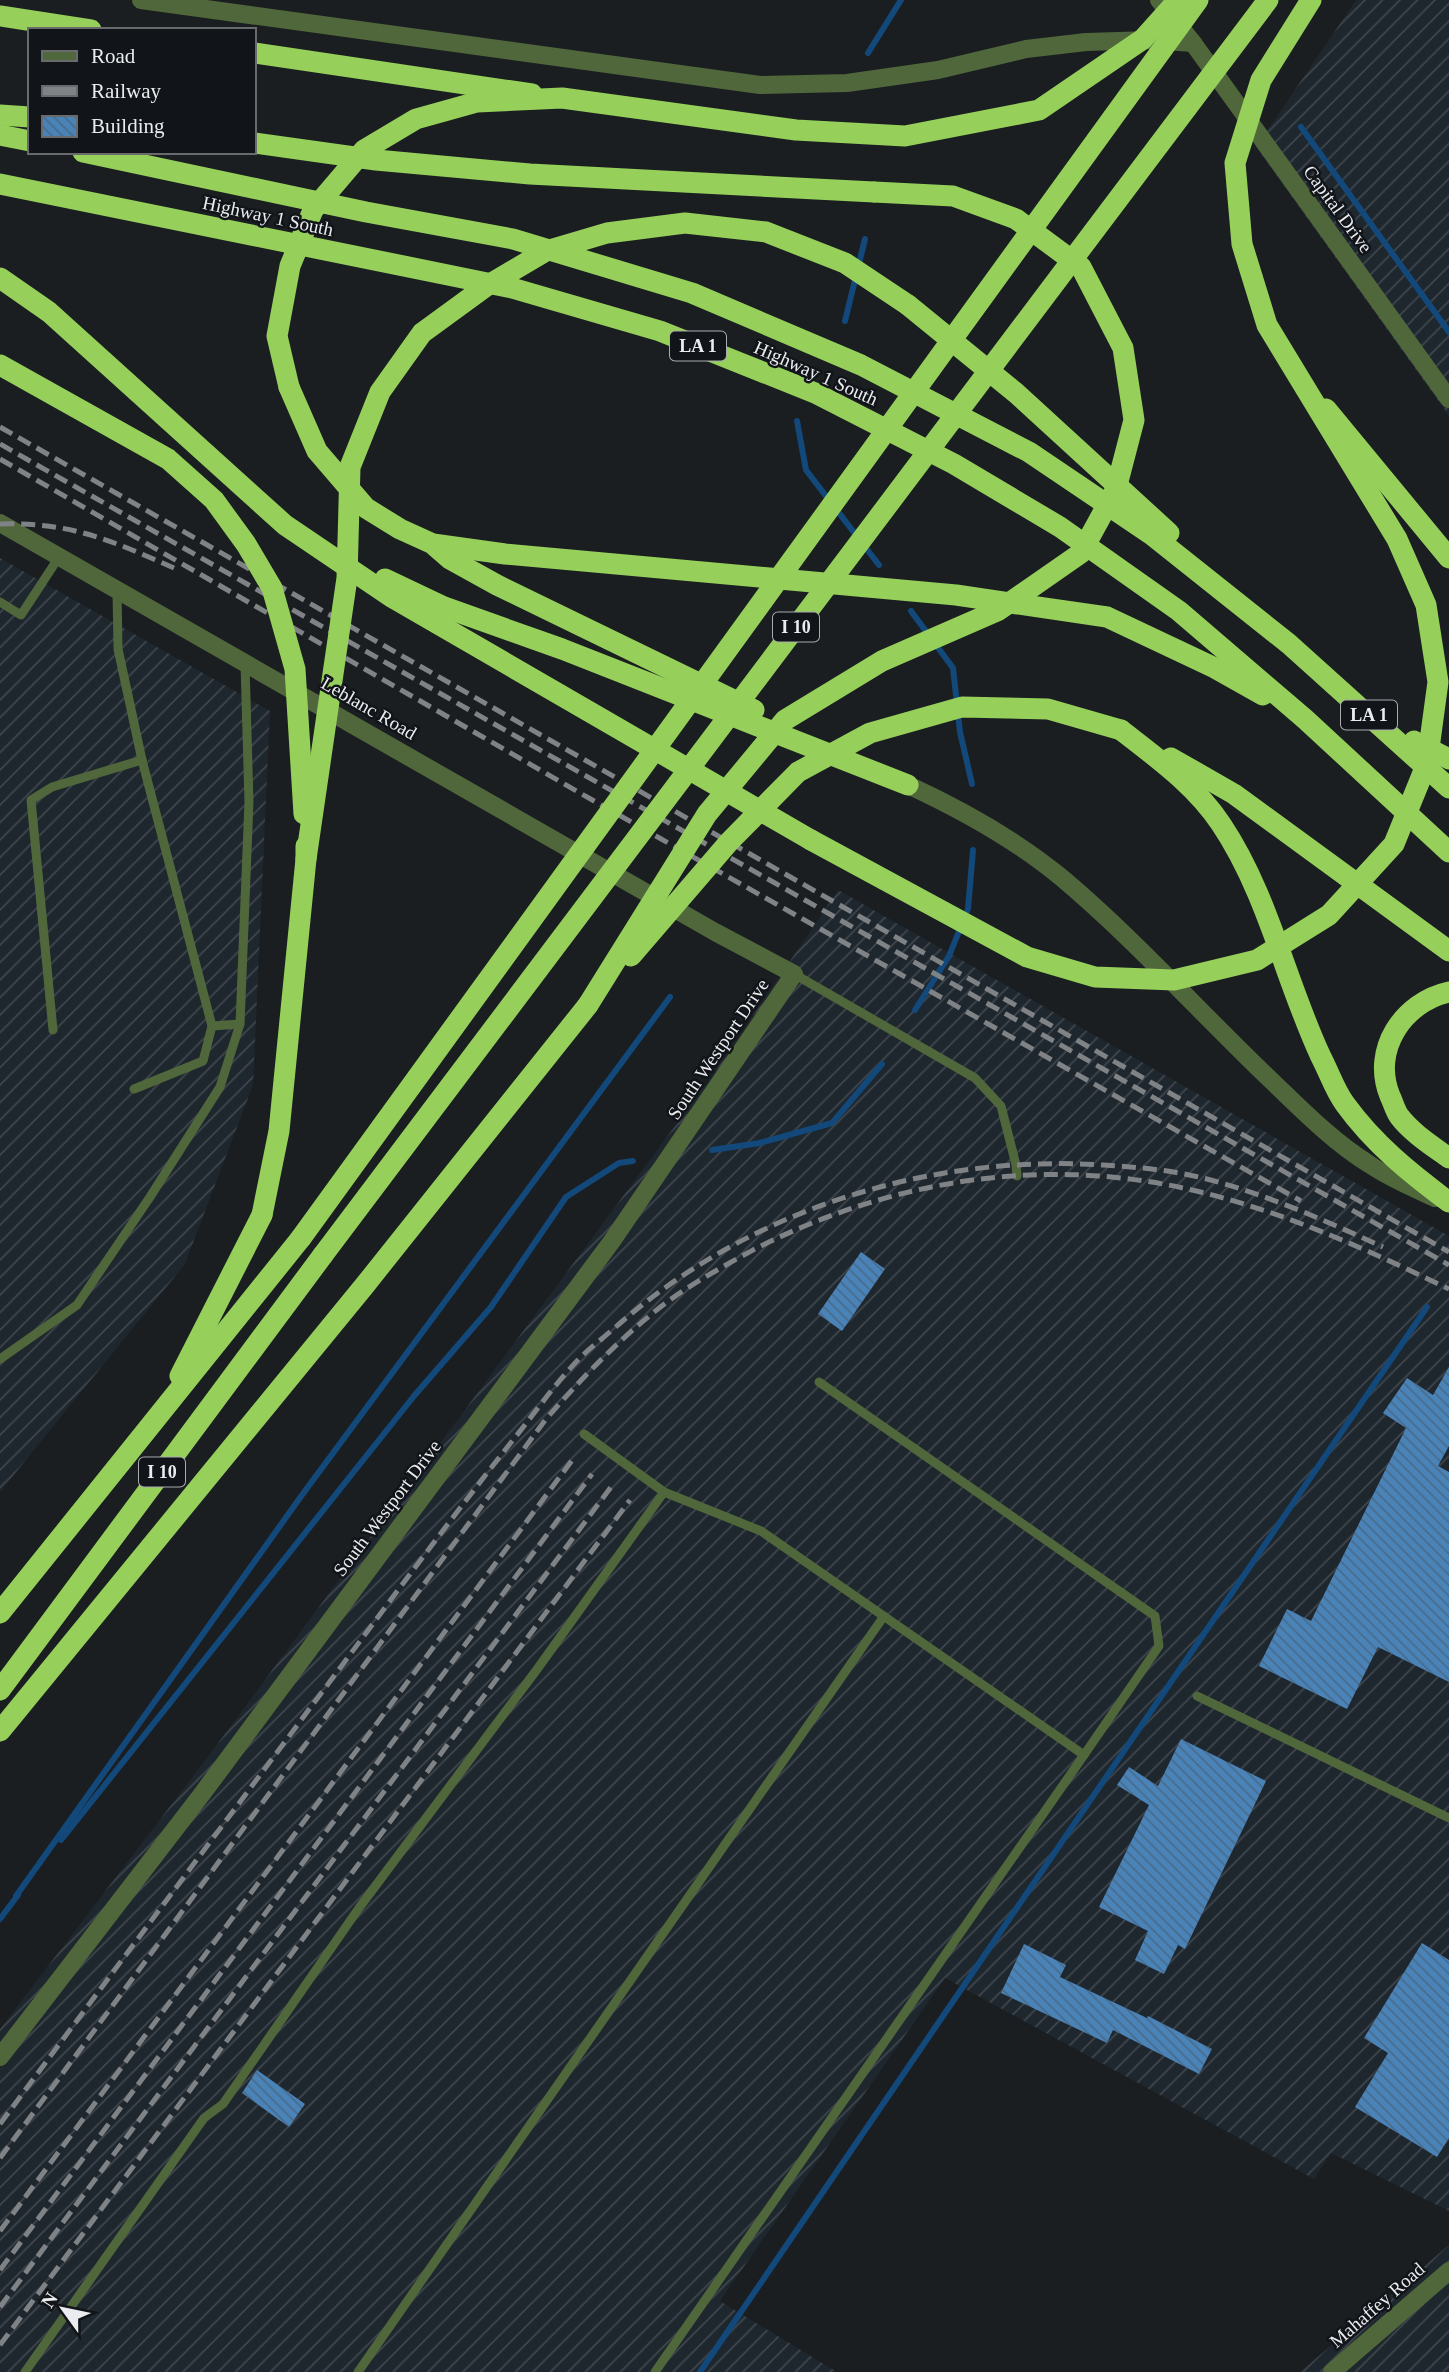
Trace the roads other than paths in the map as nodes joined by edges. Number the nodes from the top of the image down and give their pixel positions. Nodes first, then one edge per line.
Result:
1 (141, 0) edge
2 (1159, 0) edge
3 (1178, 0) edge
4 (1198, 0) edge
5 (1268, 0) edge
6 (1311, 0) edge
7 (0, 16) edge
8 (78, 28) edge
9 (1193, 43) junction
10 (256, 53) edge
11 (562, 98) junction
12 (0, 115) edge
13 (28, 117) edge
14 (0, 135) edge
15 (28, 141) edge
16 (256, 143) edge
17 (92, 154) edge
18 (0, 184) edge
19 (0, 278) edge
20 (0, 365) edge
21 (1294, 371) junction
22 (1449, 399) edge
23 (0, 523) edge
24 (285, 525) junction
25 (433, 544) junction
26 (59, 557) junction
27 (1449, 558) edge
28 (117, 589) junction
29 (0, 602) edge
30 (1289, 644) junction
31 (245, 662) junction
32 (1305, 719) junction
33 (1375, 720) junction
34 (1121, 730) junction
35 (142, 760) junction
36 (1449, 760) edge
37 (908, 785) junction
38 (1449, 788) edge
39 (1449, 852) edge
40 (306, 859) junction
41 (1449, 951) edge
42 (794, 974) junction
43 (1449, 992) edge
44 (588, 1005) junction
45 (240, 1024) junction
46 (212, 1026) junction
47 (53, 1030) dead end
48 (134, 1089) dead end
49 (1449, 1158) edge
50 (1017, 1176) dead end
51 (1449, 1203) edge
52 (0, 1359) edge
53 (819, 1382) dead end
54 (160, 1416) junction
55 (584, 1434) dead end
56 (664, 1492) junction
57 (0, 1613) edge
58 (884, 1616) junction
59 (0, 1690) edge
60 (1197, 1696) dead end
61 (0, 1731) edge
62 (1084, 1755) junction
63 (1449, 1818) edge
64 (0, 2057) edge
65 (1449, 2271) edge
66 (26, 2372) edge
67 (358, 2372) edge
68 (655, 2372) edge
69 (1332, 2372) edge

1 - 9 street
2 - 9 street, Capital Drive
3 - 11 highway, bridge
4 - 54 highway, I 10, bridge
5 - 59 highway, I 10, bridge
6 - 21 highway, bridge
7 - 8 highway
9 - 22 street, Capital Drive
10 - 11 highway, bridge
11 - 25 highway, bridge
12 - 13 highway
14 - 15 highway
16 - 44 highway, bridge
17 - 30 highway, Highway 1 South / LA 1
18 - 32 highway, Highway 1 South / LA 1
19 - 24 highway
20 - 40 highway, bridge
21 - 24 highway, bridge
21 - 27 highway, bridge
23 - 26 street, Leblanc Road
24 - 37 highway
25 - 32 highway
25 - 37 highway
26 - 28 street, Leblanc Road
26 - 29 lane
28 - 31 street, Leblanc Road
28 - 35 lane
30 - 33 highway, Highway 1 South / LA 1
30 - 40 highway, bridge
31 - 42 street, Leblanc Road
31 - 45 lane
32 - 39 highway, Highway 1 South / LA 1
33 - 36 highway
33 - 38 highway, Highway 1 South / LA 1
34 - 41 highway
34 - 44 highway, bridge
34 - 51 highway
35 - 46 lane
35 - 47 lane
37 - 51 street
40 - 54 highway, bridge
42 - 50 lane
42 - 64 street, South Westport Drive
43 - 49 highway
44 - 61 highway
45 - 46 lane
45 - 52 lane
46 - 48 lane
53 - 62 lane
54 - 57 highway, I 10
55 - 56 lane
56 - 58 lane
56 - 66 lane
58 - 62 lane
58 - 67 lane
60 - 63 lane
62 - 68 lane
65 - 69 street, Mahaffey Road

